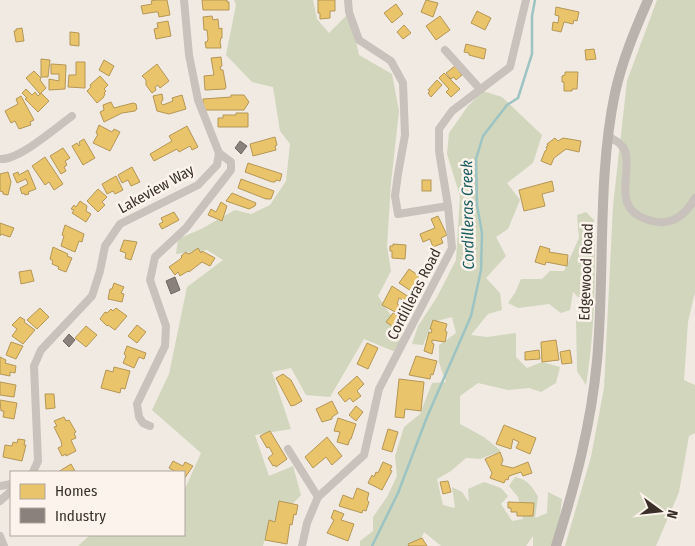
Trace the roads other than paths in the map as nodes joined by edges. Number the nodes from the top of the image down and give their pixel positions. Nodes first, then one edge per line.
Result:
1 (184, 0) edge
2 (348, 0) edge
3 (526, 0) edge
4 (648, 0) edge
5 (445, 50) dead end
6 (480, 89) junction
7 (72, 116) dead end
8 (608, 136) junction
9 (219, 153) junction
10 (0, 159) edge
11 (695, 198) edge
12 (448, 206) junction
13 (150, 426) dead end
14 (288, 449) dead end
15 (33, 471) edge
16 (10, 492) edge
17 (318, 497) junction
18 (0, 501) edge
19 (0, 536) edge
20 (4, 546) edge
21 (302, 546) edge
22 (556, 546) edge

1 - 9 street
2 - 12 street
3 - 6 street, Cordilleras Road
4 - 8 main road, Edgewood Road
5 - 6 street
6 - 12 street, Cordilleras Road
7 - 10 street
8 - 11 street
8 - 22 main road, Edgewood Road
9 - 13 street
9 - 15 street, Lakeview Way
12 - 17 street, Cordilleras Road
14 - 17 street
16 - 18 street
17 - 21 street, Cordilleras Road
19 - 20 street

